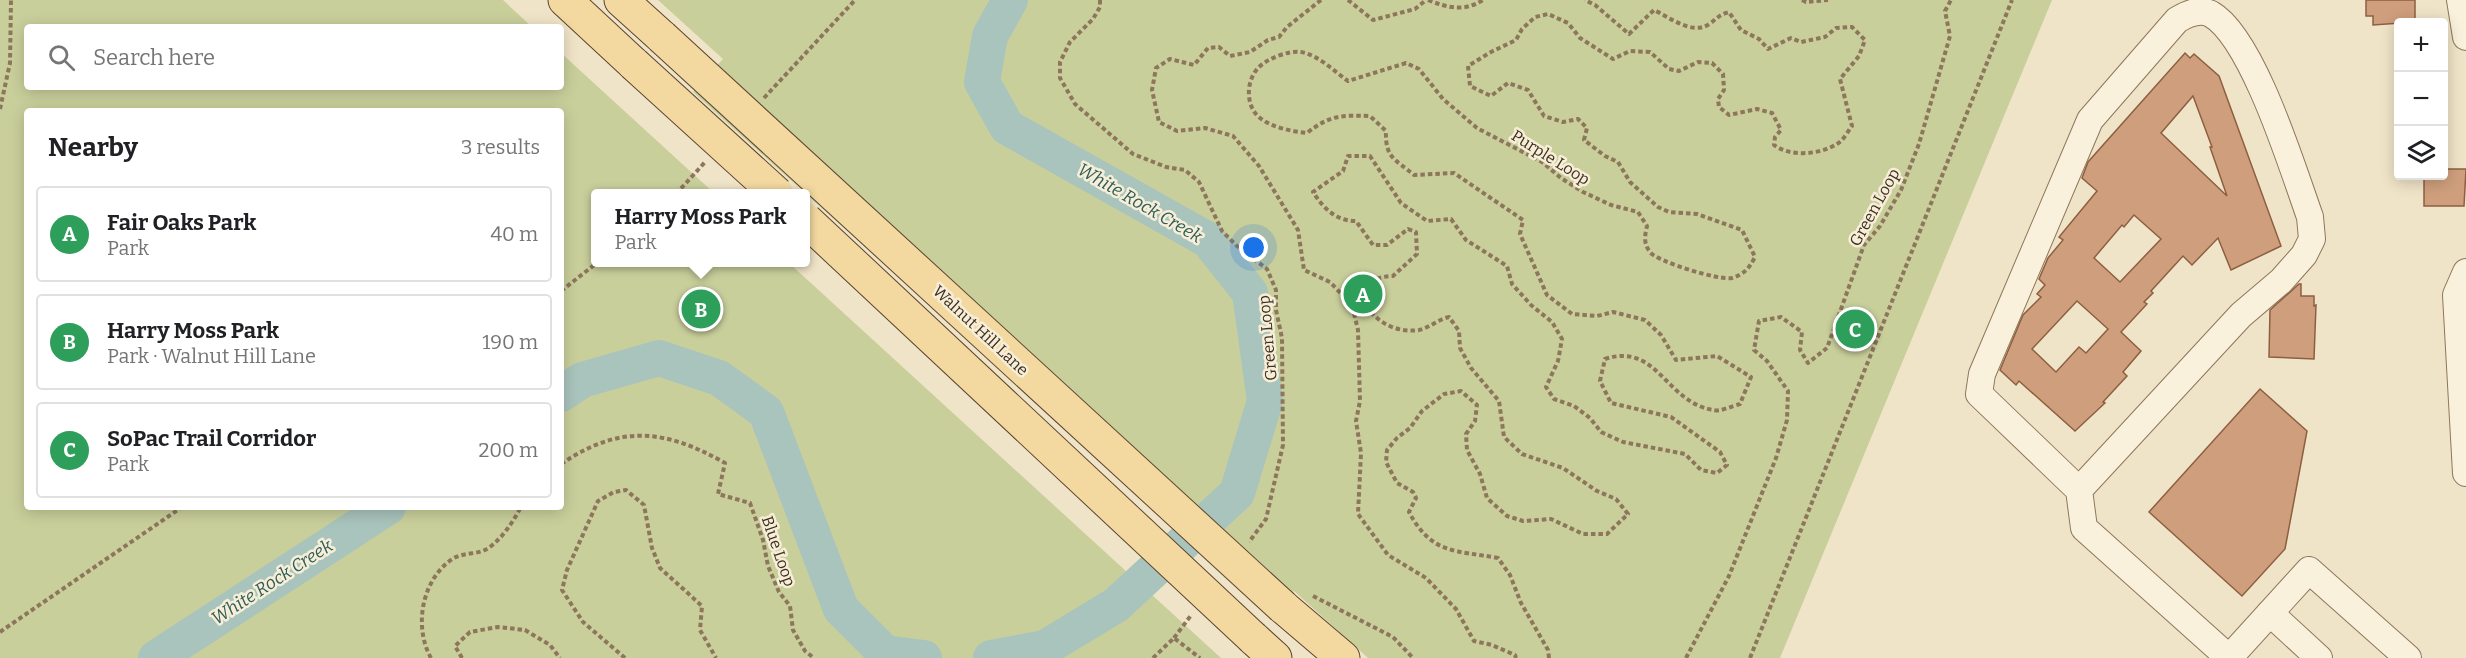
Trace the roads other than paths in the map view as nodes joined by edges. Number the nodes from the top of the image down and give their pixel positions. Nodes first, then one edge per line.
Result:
1 (565, 0) edge
2 (621, 0) edge
3 (772, 189) edge
4 (810, 224) edge
5 (2466, 272) edge
6 (2466, 473) edge
7 (2079, 490) junction
8 (2270, 614) junction
9 (1264, 648) edge
10 (1343, 658) edge
11 (2229, 658) edge
12 (2319, 658) edge
13 (2409, 658) edge

1 - 3 main road, bridge
2 - 10 main road, Walnut Hill Lane, bridge
4 - 9 main road, bridge
5 - 6 lane
7 - 7 lane
7 - 11 lane
8 - 11 lane
8 - 12 lane
8 - 13 lane

